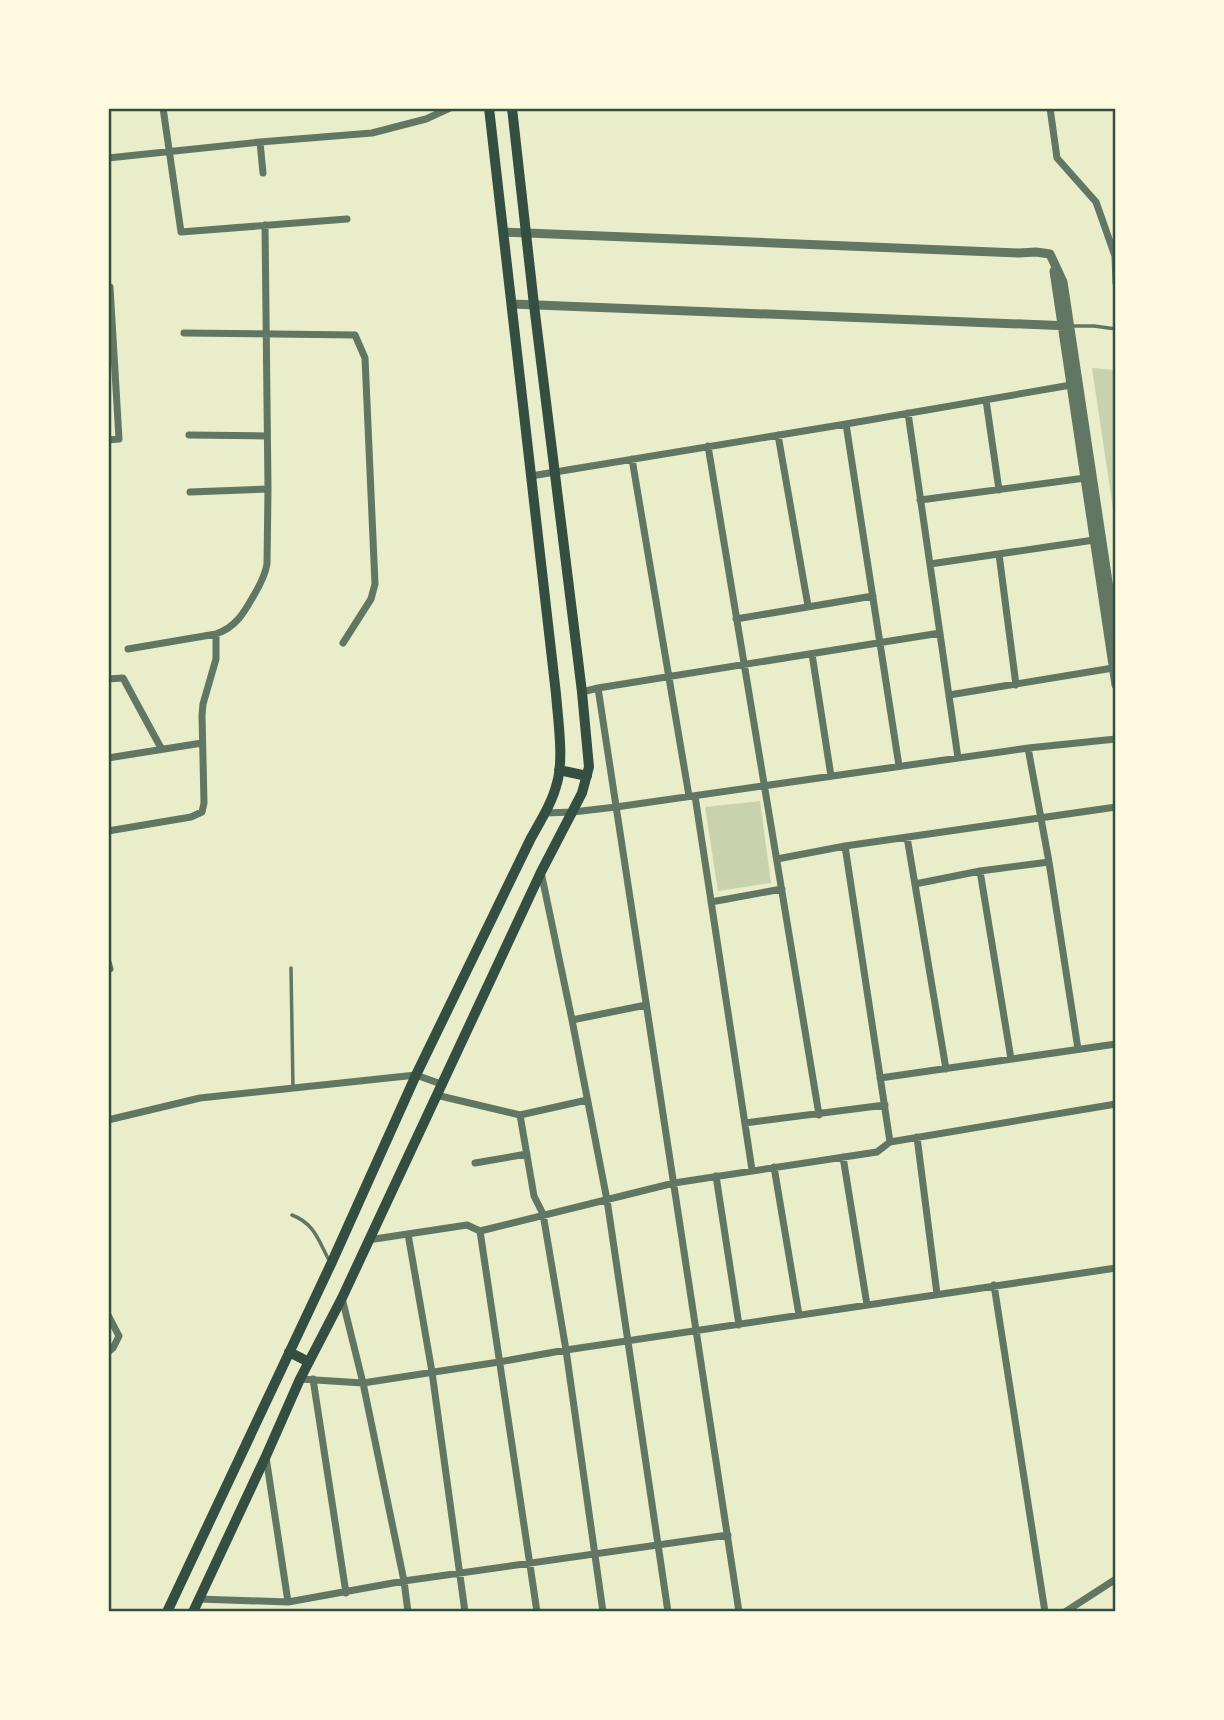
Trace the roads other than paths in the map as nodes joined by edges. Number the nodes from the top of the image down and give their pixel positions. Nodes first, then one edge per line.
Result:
1 (163, 108) edge
2 (450, 108) edge
3 (489, 108) edge
4 (512, 108) edge
5 (1050, 108) edge
6 (260, 142) junction
7 (169, 152) junction
8 (108, 158) edge
9 (263, 173) dead end
10 (348, 219) dead end
11 (265, 225) junction
12 (503, 232) junction
13 (526, 233) junction
14 (1115, 283) edge
15 (108, 288) edge
16 (512, 304) junction
17 (534, 306) junction
18 (1066, 326) junction
19 (1115, 328) edge
20 (184, 333) dead end
21 (266, 335) junction
22 (1071, 385) junction
23 (986, 400) junction
24 (908, 413) junction
25 (846, 424) junction
26 (190, 435) dead end
27 (778, 435) junction
28 (267, 436) junction
29 (108, 440) edge
30 (708, 446) junction
31 (632, 459) junction
32 (554, 472) junction
33 (531, 476) junction
34 (1085, 478) junction
35 (268, 489) junction
36 (999, 489) junction
37 (190, 492) dead end
38 (920, 500) junction
39 (1094, 540) junction
40 (999, 554) junction
41 (930, 564) junction
42 (873, 596) junction
43 (808, 606) junction
44 (736, 619) junction
45 (940, 633) junction
46 (216, 634) junction
47 (1115, 635) edge
48 (343, 643) dead end
49 (880, 643) junction
50 (128, 649) dead end
51 (811, 654) junction
52 (744, 664) junction
53 (1113, 668) junction
54 (669, 677) junction
55 (108, 679) edge
56 (1016, 685) junction
57 (1115, 685) edge
58 (598, 688) junction
59 (582, 692) junction
60 (949, 695) junction
61 (1115, 739) edge
62 (202, 743) junction
63 (161, 748) junction
64 (1028, 748) junction
65 (108, 758) edge
66 (958, 758) junction
67 (899, 766) junction
68 (559, 770) junction
69 (587, 776) junction
70 (831, 776) junction
71 (764, 786) junction
72 (692, 796) junction
73 (616, 807) junction
74 (1115, 807) edge
75 (573, 812) junction
76 (545, 813) junction
77 (1041, 817) junction
78 (108, 831) edge
79 (907, 837) junction
80 (845, 846) junction
81 (777, 859) junction
82 (1049, 862) junction
83 (541, 872) junction
84 (979, 872) junction
85 (915, 884) junction
86 (782, 889) junction
87 (711, 902) junction
88 (291, 968) dead end
89 (646, 1005) junction
90 (572, 1020) junction
91 (1115, 1044) edge
92 (1078, 1049) junction
93 (1012, 1059) junction
94 (946, 1069) junction
95 (416, 1075) junction
96 (880, 1077) junction
97 (441, 1084) junction
98 (293, 1089) junction
99 (436, 1095) junction
100 (587, 1100) junction
101 (1115, 1104) edge
102 (885, 1105) junction
103 (520, 1115) junction
104 (819, 1115) junction
105 (108, 1120) edge
106 (745, 1123) junction
107 (917, 1137) junction
108 (890, 1142) junction
109 (527, 1154) junction
110 (843, 1157) junction
111 (475, 1163) dead end
112 (774, 1167) junction
113 (752, 1170) junction
114 (716, 1176) junction
115 (674, 1183) junction
116 (607, 1200) junction
117 (543, 1214) junction
118 (292, 1215) dead end
119 (480, 1231) junction
120 (408, 1234) junction
121 (368, 1240) junction
122 (331, 1264) junction
123 (1115, 1268) edge
124 (994, 1285) junction
125 (937, 1294) junction
126 (342, 1298) junction
127 (867, 1305) junction
128 (108, 1315) edge
129 (799, 1315) junction
130 (739, 1325) junction
131 (696, 1331) junction
132 (629, 1342) junction
133 (566, 1350) junction
134 (108, 1352) edge
135 (289, 1352) junction
136 (309, 1362) junction
137 (499, 1362) junction
138 (432, 1372) junction
139 (300, 1379) junction
140 (313, 1379) junction
141 (363, 1382) junction
142 (266, 1456) junction
143 (728, 1535) junction
144 (658, 1546) junction
145 (595, 1555) junction
146 (530, 1564) junction
147 (459, 1574) junction
148 (1115, 1579) edge
149 (404, 1581) junction
150 (346, 1593) junction
151 (198, 1599) junction
152 (288, 1602) junction
153 (167, 1612) edge
154 (193, 1612) edge
155 (408, 1612) edge
156 (465, 1612) edge
157 (537, 1612) edge
158 (603, 1612) edge
159 (668, 1612) edge
160 (739, 1612) edge
161 (1045, 1612) edge
162 (1065, 1612) edge

1 - 7 street
2 - 6 street
3 - 12 main road
4 - 13 main road
5 - 14 street
6 - 7 street
6 - 9 street
7 - 8 street
7 - 11 street
10 - 11 street
11 - 21 street
12 - 13 street
12 - 16 main road
13 - 17 main road
13 - 18 street
15 - 29 street
16 - 17 street
16 - 33 main road
17 - 18 street
17 - 32 main road
18 - 19 lane
18 - 22 street
18 - 47 street
20 - 21 street
21 - 28 street
21 - 48 street
22 - 23 street
22 - 34 street
23 - 24 street
23 - 36 street
24 - 25 street
24 - 38 street
25 - 27 street
25 - 42 street
26 - 28 street
27 - 30 street
27 - 43 street
28 - 35 street
30 - 31 street
30 - 44 street
31 - 32 street
31 - 54 street
32 - 33 street
32 - 59 main road
33 - 68 main road
34 - 36 street
34 - 39 street
35 - 37 street
35 - 46 street
36 - 38 street
38 - 41 street
39 - 40 street
39 - 53 street
40 - 41 street
40 - 56 street
41 - 45 street
42 - 43 street
42 - 49 street
43 - 44 street
44 - 52 street
45 - 49 street
45 - 60 street
46 - 50 street
46 - 62 street
49 - 51 street
49 - 67 street
51 - 52 street
51 - 70 street
52 - 54 street
52 - 71 street
53 - 56 street
53 - 57 street
54 - 58 street
54 - 72 street
55 - 63 street
56 - 60 street
58 - 59 street
58 - 73 street
59 - 69 main road
60 - 66 street
61 - 64 street
62 - 63 street
62 - 78 street
63 - 65 street
64 - 66 street
64 - 77 street
66 - 67 street
67 - 70 street
68 - 69 main road
68 - 76 main road
69 - 75 main road
70 - 71 street
71 - 72 street
71 - 81 street
72 - 73 street
72 - 87 street
73 - 75 street
73 - 89 street
74 - 77 street
75 - 76 street
75 - 83 main road
76 - 95 main road
77 - 79 street
77 - 82 street
79 - 80 street
79 - 85 street
80 - 81 street
80 - 96 street
81 - 86 street
82 - 84 street
82 - 92 street
83 - 90 street
83 - 97 main road
84 - 85 street
84 - 93 street
85 - 94 street
86 - 87 street
86 - 104 street
87 - 106 street
88 - 98 lane
89 - 90 street
89 - 115 street
90 - 100 street
91 - 92 street
92 - 93 street
93 - 94 street
94 - 96 street
95 - 97 street
95 - 98 street
95 - 122 main road
96 - 102 street
97 - 99 main road
98 - 105 street
99 - 103 street
99 - 121 main road
100 - 103 street
100 - 116 street
101 - 107 street
102 - 104 street
102 - 108 street
103 - 109 street
104 - 106 street
106 - 113 street
107 - 108 street
107 - 125 street
108 - 110 street
109 - 111 street
109 - 117 street
110 - 112 street
110 - 127 street
112 - 113 street
112 - 129 street
113 - 114 street
114 - 115 street
114 - 130 street
115 - 116 street
115 - 131 street
116 - 117 street
116 - 132 street
117 - 119 street
117 - 133 street
118 - 122 lane
119 - 120 street
119 - 137 street
120 - 121 street
120 - 138 street
121 - 126 main road
122 - 135 main road
123 - 124 street
124 - 125 street
124 - 161 street
125 - 127 street
126 - 136 main road
126 - 141 street
127 - 129 street
128 - 134 street
129 - 130 street
130 - 131 street
131 - 132 street
131 - 143 street
132 - 133 street
132 - 144 street
133 - 137 street
133 - 145 street
135 - 136 main road
135 - 153 main road
136 - 139 main road
137 - 138 street
137 - 146 street
138 - 141 street
138 - 147 street
139 - 140 street
139 - 142 main road
140 - 141 street
140 - 150 street
141 - 149 street
142 - 151 main road
142 - 152 street
143 - 144 street
143 - 160 street
144 - 145 street
144 - 159 street
145 - 146 street
145 - 158 street
146 - 147 street
146 - 157 street
147 - 149 street
147 - 156 street
148 - 162 street
149 - 150 street
149 - 155 street
150 - 152 street
151 - 152 street
151 - 154 main road

